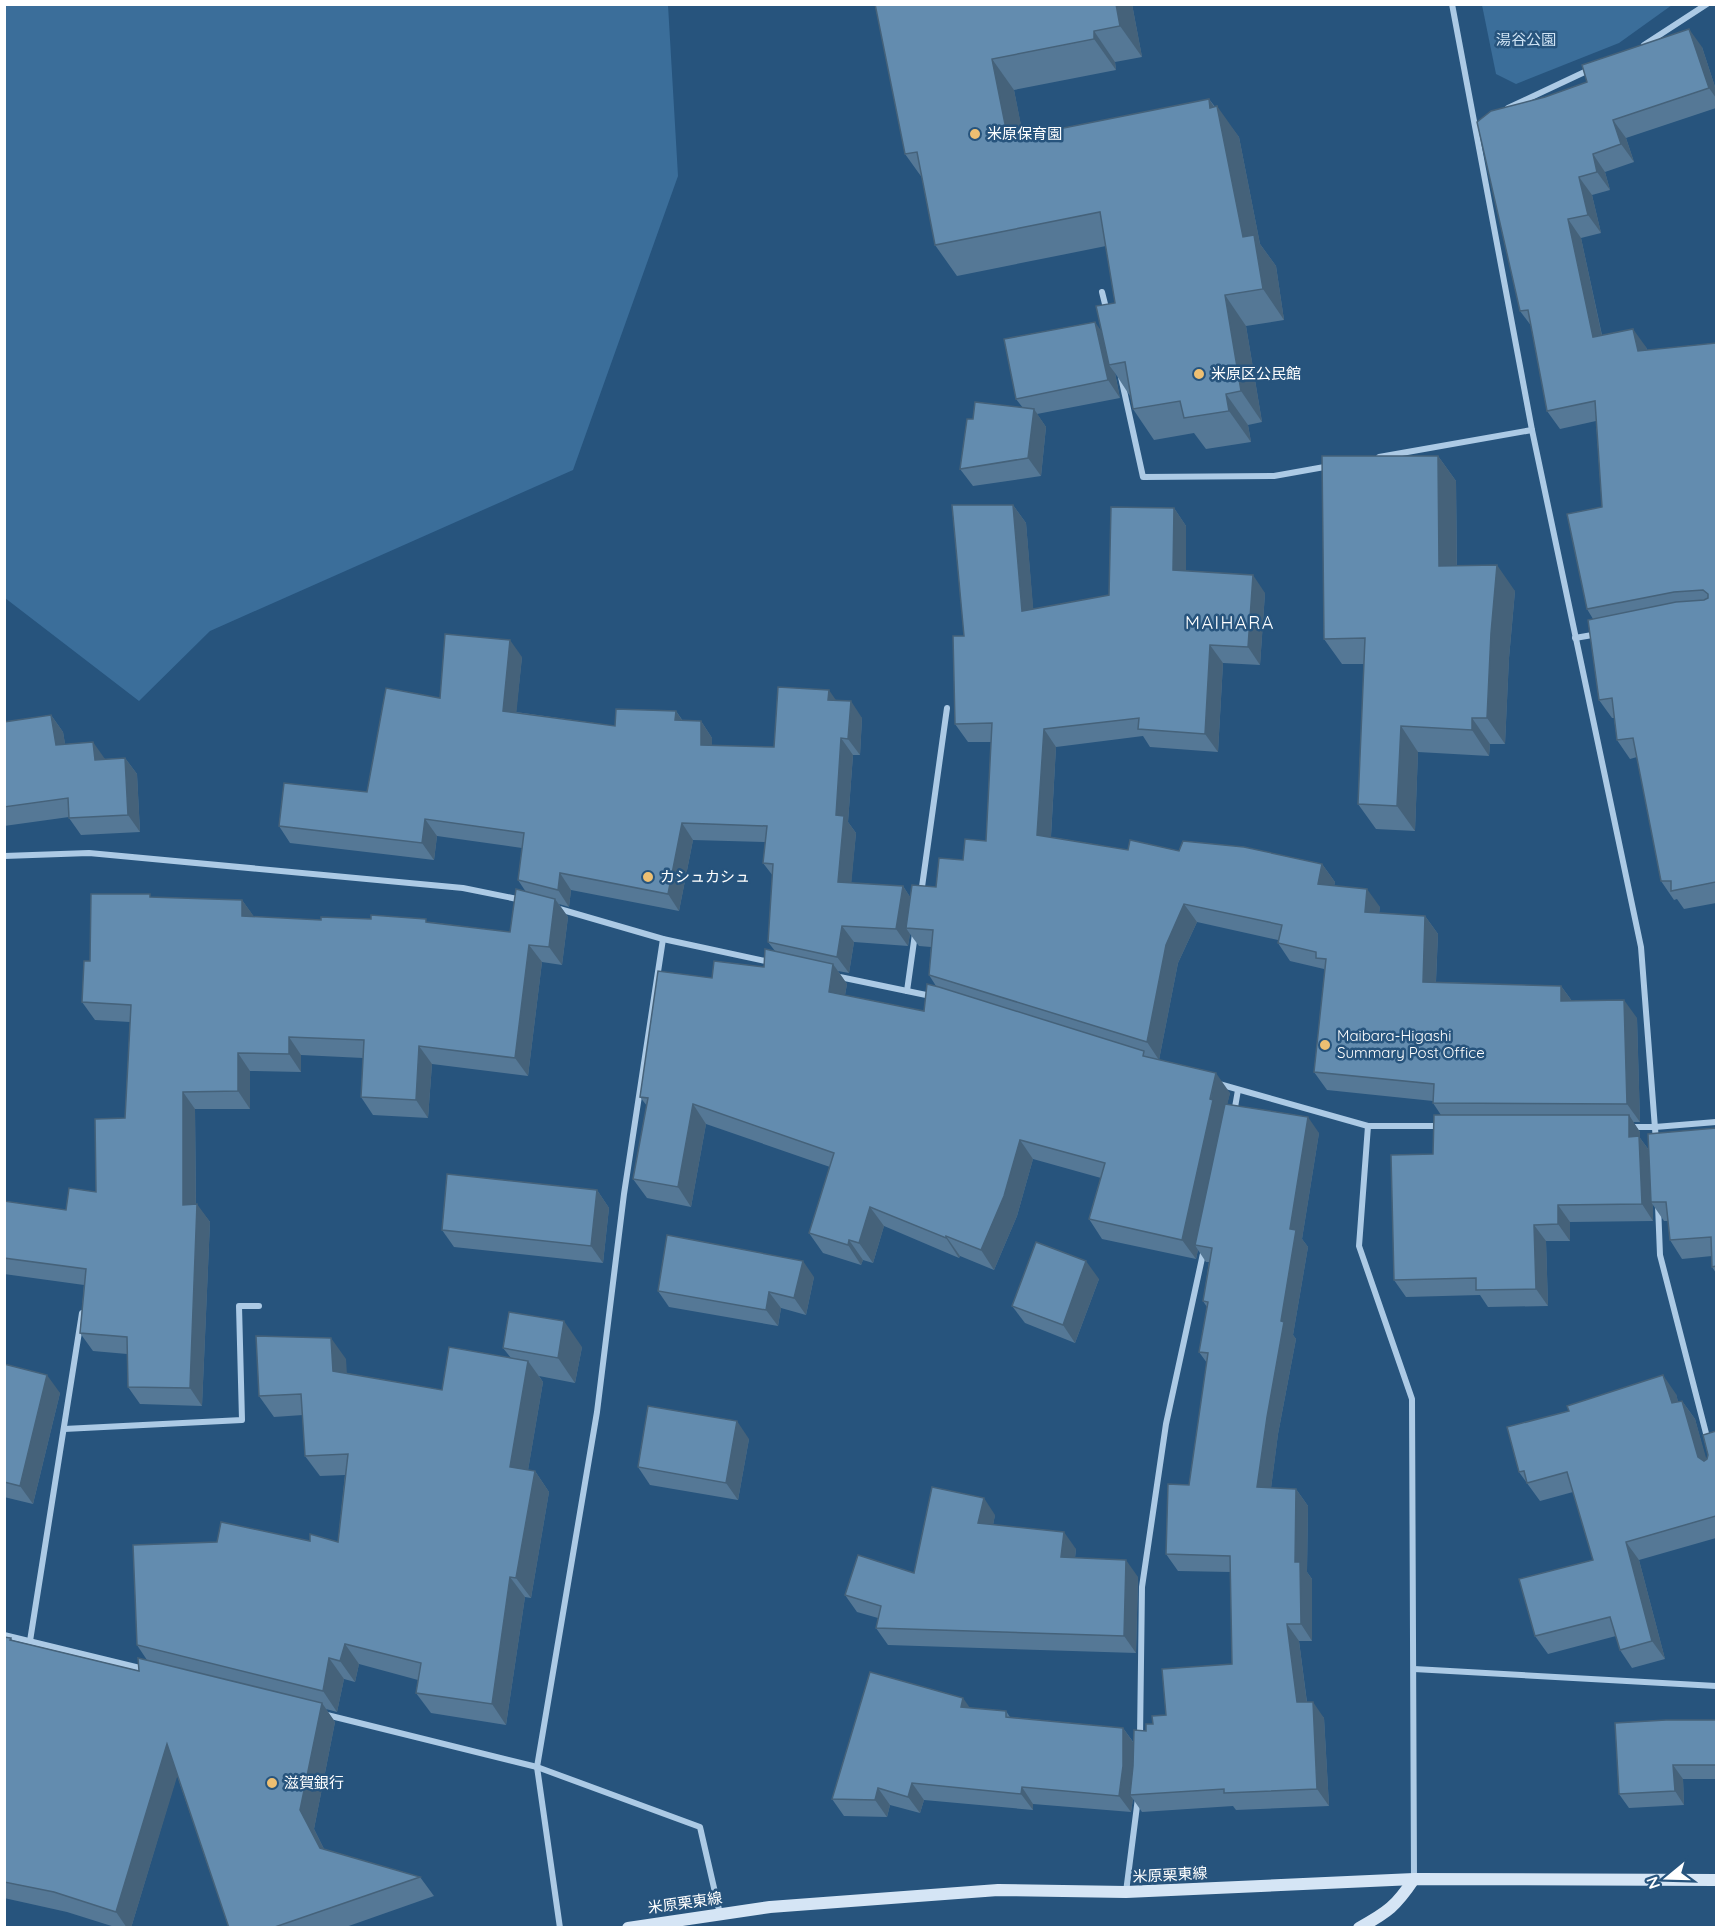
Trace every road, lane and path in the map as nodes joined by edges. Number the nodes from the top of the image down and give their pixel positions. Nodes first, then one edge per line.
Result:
1 (1452, 4) edge
2 (1707, 4) edge
3 (1640, 47) edge
4 (1599, 66) edge
5 (1506, 109) edge
6 (1485, 118) edge
7 (1475, 123) junction
8 (1102, 292) dead end
9 (1107, 315) edge
10 (1120, 372) edge
11 (1532, 430) junction
12 (1368, 459) edge
13 (1332, 465) edge
14 (1609, 631) edge
15 (1575, 638) junction
16 (947, 708) dead end
17 (4, 856) edge
18 (920, 902) edge
19 (532, 903) edge
20 (544, 905) edge
21 (917, 924) edge
22 (663, 939) junction
23 (779, 964) edge
24 (825, 974) edge
25 (907, 991) junction
26 (935, 997) edge
27 (1216, 1083) edge
28 (1238, 1090) junction
29 (1716, 1122) edge
30 (1231, 1125) edge
31 (1368, 1126) junction
32 (1452, 1126) edge
33 (1619, 1127) edge
34 (1655, 1127) junction
35 (1656, 1151) edge
36 (1658, 1197) edge
37 (1206, 1240) edge
38 (84, 1306) edge
39 (259, 1306) dead end
40 (64, 1429) junction
41 (1710, 1451) edge
42 (4, 1635) edge
43 (30, 1641) junction
44 (1414, 1669) junction
45 (156, 1672) edge
46 (1716, 1686) edge
47 (318, 1712) edge
48 (1140, 1750) edge
49 (537, 1767) junction
50 (1139, 1794) edge
51 (1414, 1879) junction
52 (1716, 1880) edge
53 (1126, 1892) junction
54 (720, 1914) junction
55 (560, 1928) edge
56 (628, 1928) edge
57 (1359, 1928) edge

1 - 7 street
2 - 3 street
4 - 5 street
6 - 7 street
7 - 11 street
8 - 9 street
10 - 13 street
11 - 12 street
11 - 15 street
14 - 15 street
15 - 34 street
16 - 18 street
17 - 19 street
20 - 22 street
21 - 25 street
22 - 23 street
22 - 49 street
24 - 25 street
25 - 26 street
27 - 28 street
28 - 30 street
28 - 31 street
29 - 34 street
31 - 32 street
31 - 44 street
33 - 34 street
34 - 35 street
36 - 41 street
37 - 48 street
38 - 40 street
39 - 40 street
40 - 43 street
42 - 43 street
43 - 45 street
44 - 46 street
44 - 51 street
47 - 49 street
49 - 54 street
49 - 55 street
50 - 53 street
51 - 52 main road, 米原栗東線
51 - 53 main road, 米原栗東線
51 - 57 main road
53 - 54 main road, 米原栗東線
54 - 56 main road, 米原栗東線

